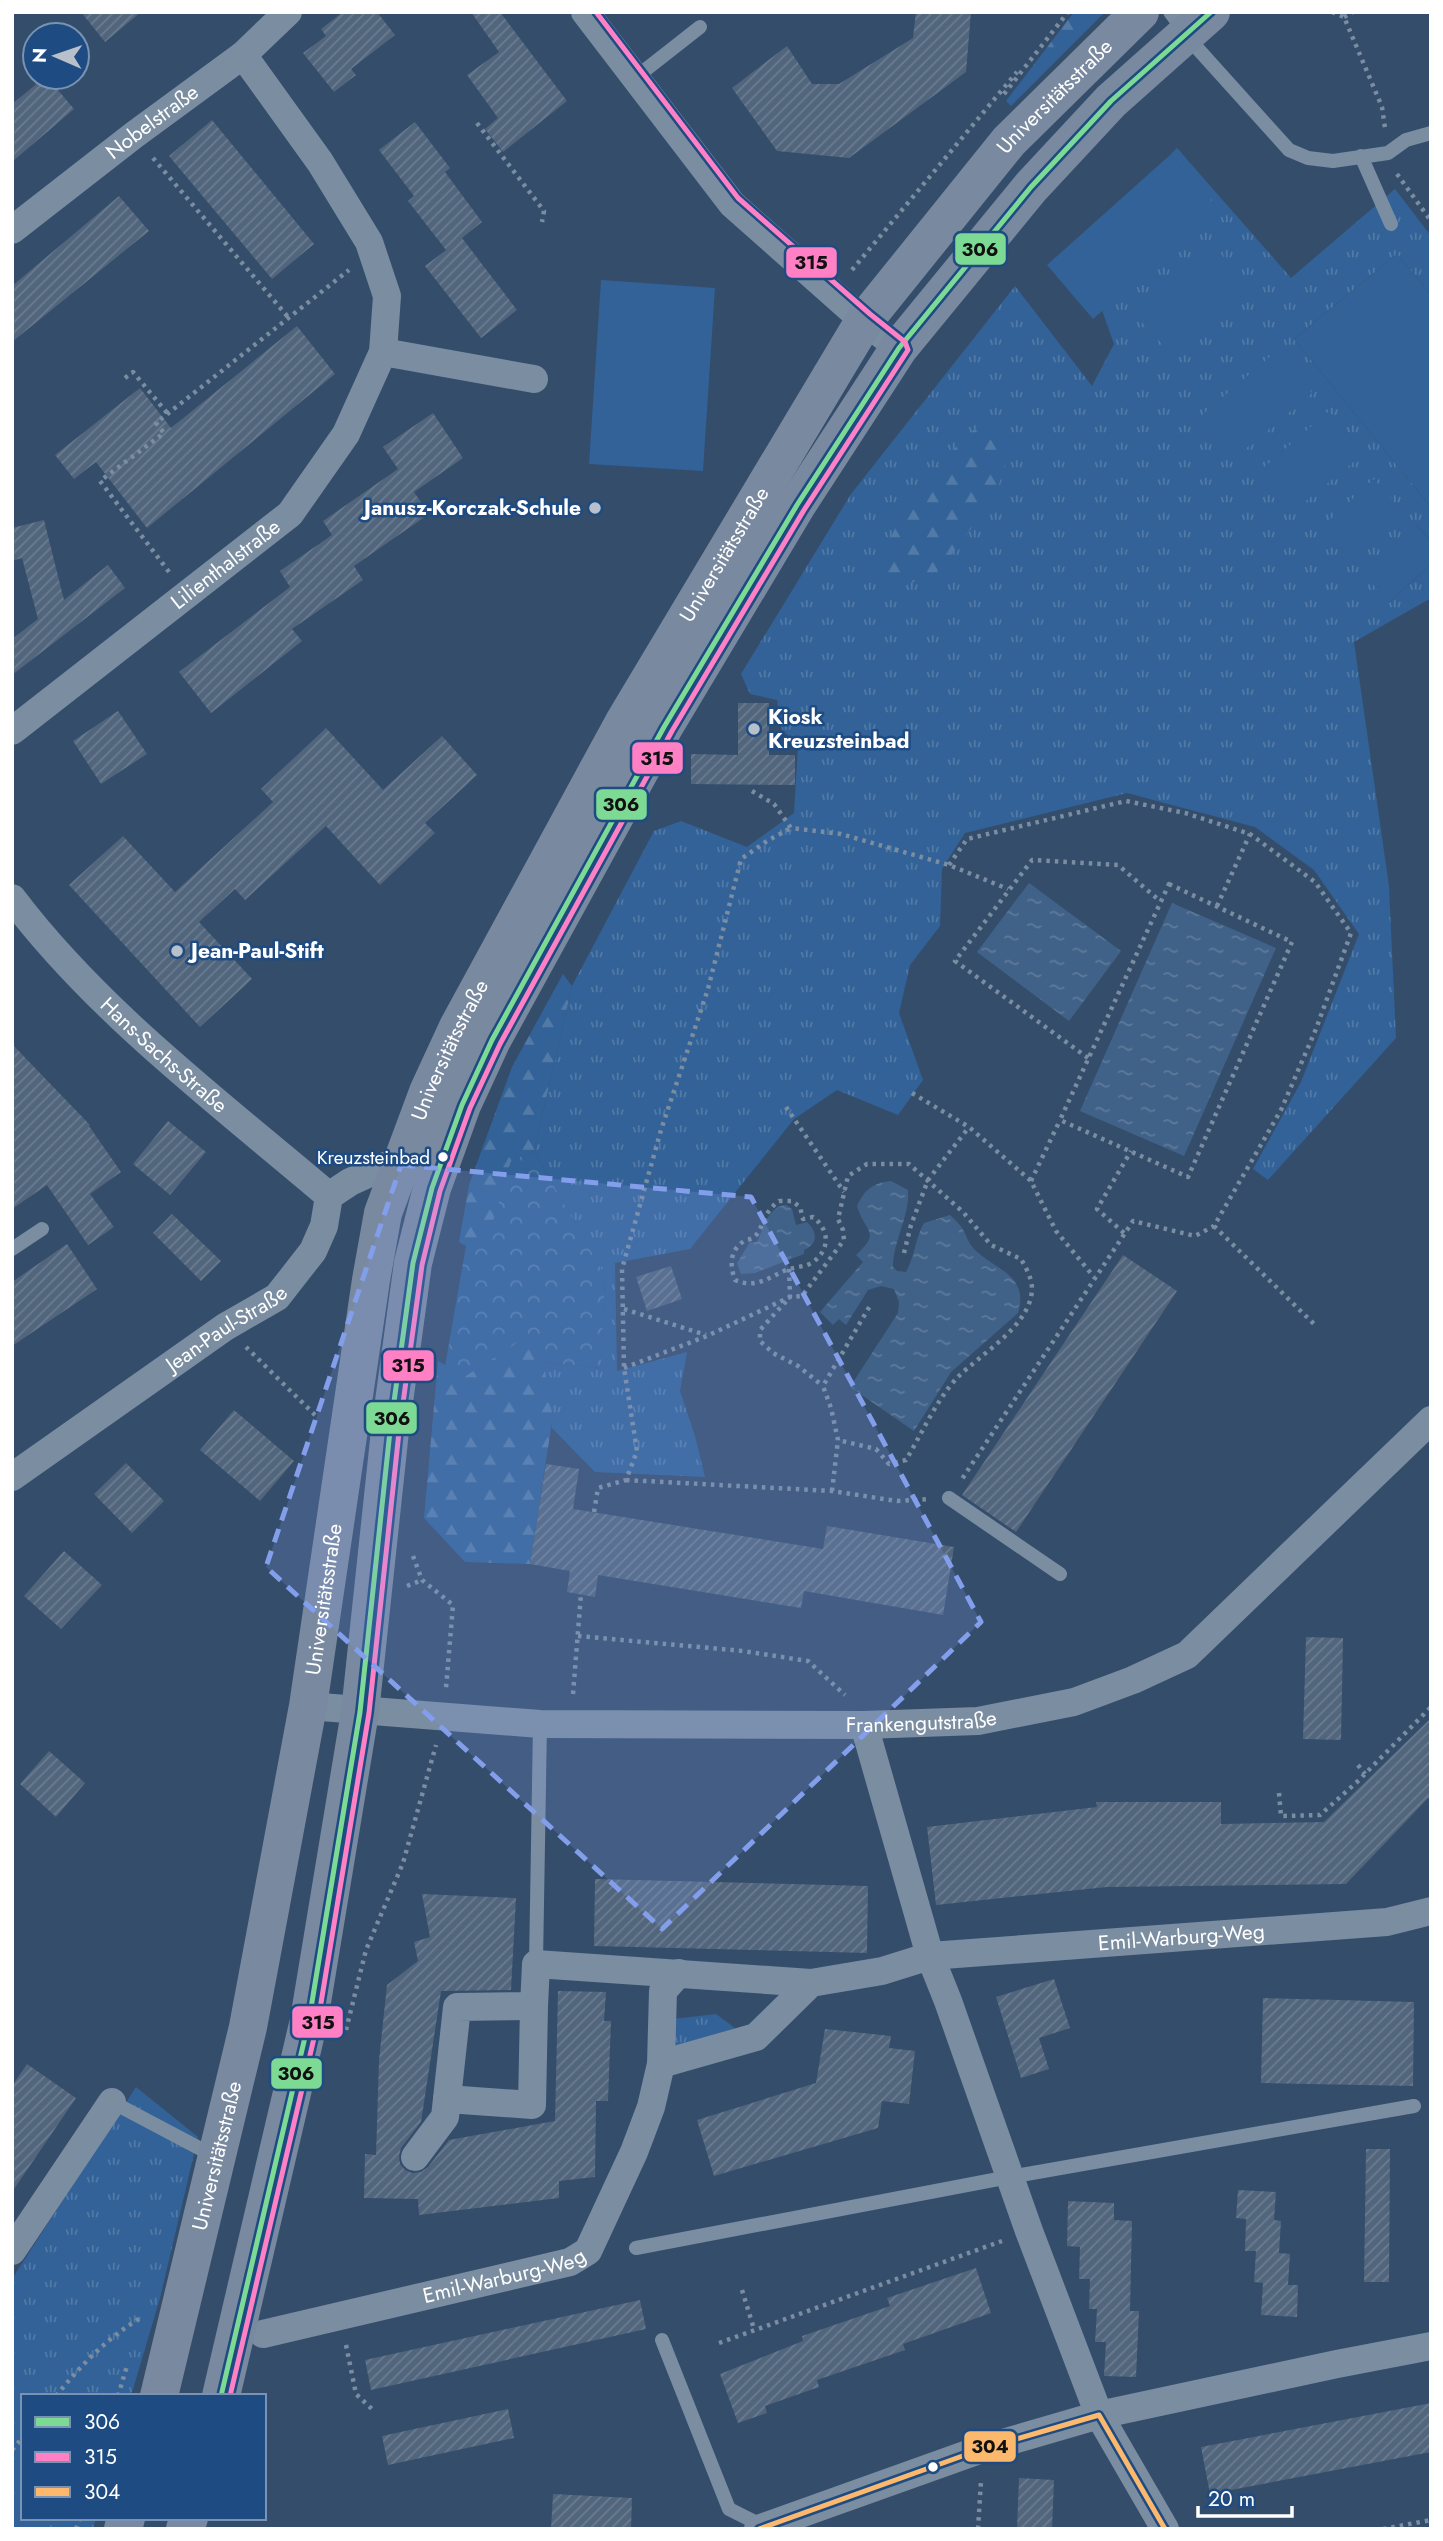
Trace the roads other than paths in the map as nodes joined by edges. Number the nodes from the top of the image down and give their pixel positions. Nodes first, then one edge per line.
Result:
1 (288, 12) edge
2 (585, 12) edge
3 (1140, 12) edge
4 (1188, 19) edge
5 (700, 27) dead end
6 (243, 55) junction
7 (635, 78) junction
8 (1431, 133) edge
9 (1361, 156) junction
10 (1391, 224) dead end
11 (12, 230) edge
12 (863, 321) junction
13 (899, 348) junction
14 (383, 352) junction
15 (534, 379) dead end
16 (12, 731) edge
17 (12, 898) edge
18 (403, 1158) junction
19 (329, 1196) junction
20 (42, 1229) dead end
21 (12, 1249) edge
22 (1431, 1420) edge
23 (12, 1477) edge
24 (950, 1498) road end
25 (1060, 1574) dead end
26 (308, 1706) junction
27 (360, 1712) junction
28 (540, 1724) junction
29 (864, 1725) junction
30 (1431, 1911) edge
31 (930, 1956) junction
32 (536, 1964) junction
33 (679, 1973) junction
34 (811, 1983) junction
35 (534, 2006) junction
36 (661, 2064) junction
37 (447, 2099) junction
38 (113, 2102) joint
39 (1414, 2106) dead end
40 (218, 2157) junction
41 (415, 2157) dead end
42 (1009, 2177) junction
43 (636, 2248) dead end
44 (12, 2251) edge
45 (263, 2334) dead end
46 (662, 2340) dead end
47 (1431, 2346) edge
48 (159, 2394) edge
49 (221, 2394) edge
50 (1099, 2415) junction
51 (761, 2527) edge
52 (1165, 2529) edge

1 - 6 street, Nobelstraße
2 - 7 street
3 - 12 main road, Universitätsstraße
4 - 9 lane
4 - 13 main road, Universitätsstraße
5 - 7 lane
6 - 11 street, Nobelstraße
6 - 14 street, Lilienthalstraße
7 - 12 street
8 - 9 lane
9 - 10 lane
12 - 13 street
12 - 18 main road, Universitätsstraße
13 - 27 main road, Universitätsstraße
14 - 15 street
14 - 16 street, Lilienthalstraße
17 - 19 street, Hans-Sachs-Straße
18 - 19 street
18 - 26 main road, Universitätsstraße
19 - 23 street, Jean-Paul-Straße
20 - 21 lane
22 - 29 street, Frankengutstraße
24 - 25 lane
26 - 27 street, Frankengutstraße
26 - 40 main road, Universitätsstraße
27 - 28 street, Frankengutstraße
27 - 49 main road, Universitätsstraße
28 - 29 street, Frankengutstraße
28 - 32 lane
29 - 31 street
30 - 31 street, Emil-Warburg-Weg
31 - 34 street, Emil-Warburg-Weg
31 - 42 street
32 - 33 street
32 - 35 street
33 - 34 street, Emil-Warburg-Weg
33 - 36 street, Emil-Warburg-Weg
34 - 36 street
35 - 37 street
35 - 37 street
36 - 45 street, Emil-Warburg-Weg
37 - 41 street
38 - 40 lane
38 - 44 street
39 - 42 lane
40 - 48 main road, Universitätsstraße
42 - 43 lane
42 - 50 street
46 - 51 lane
47 - 50 street
50 - 51 street
50 - 52 street

